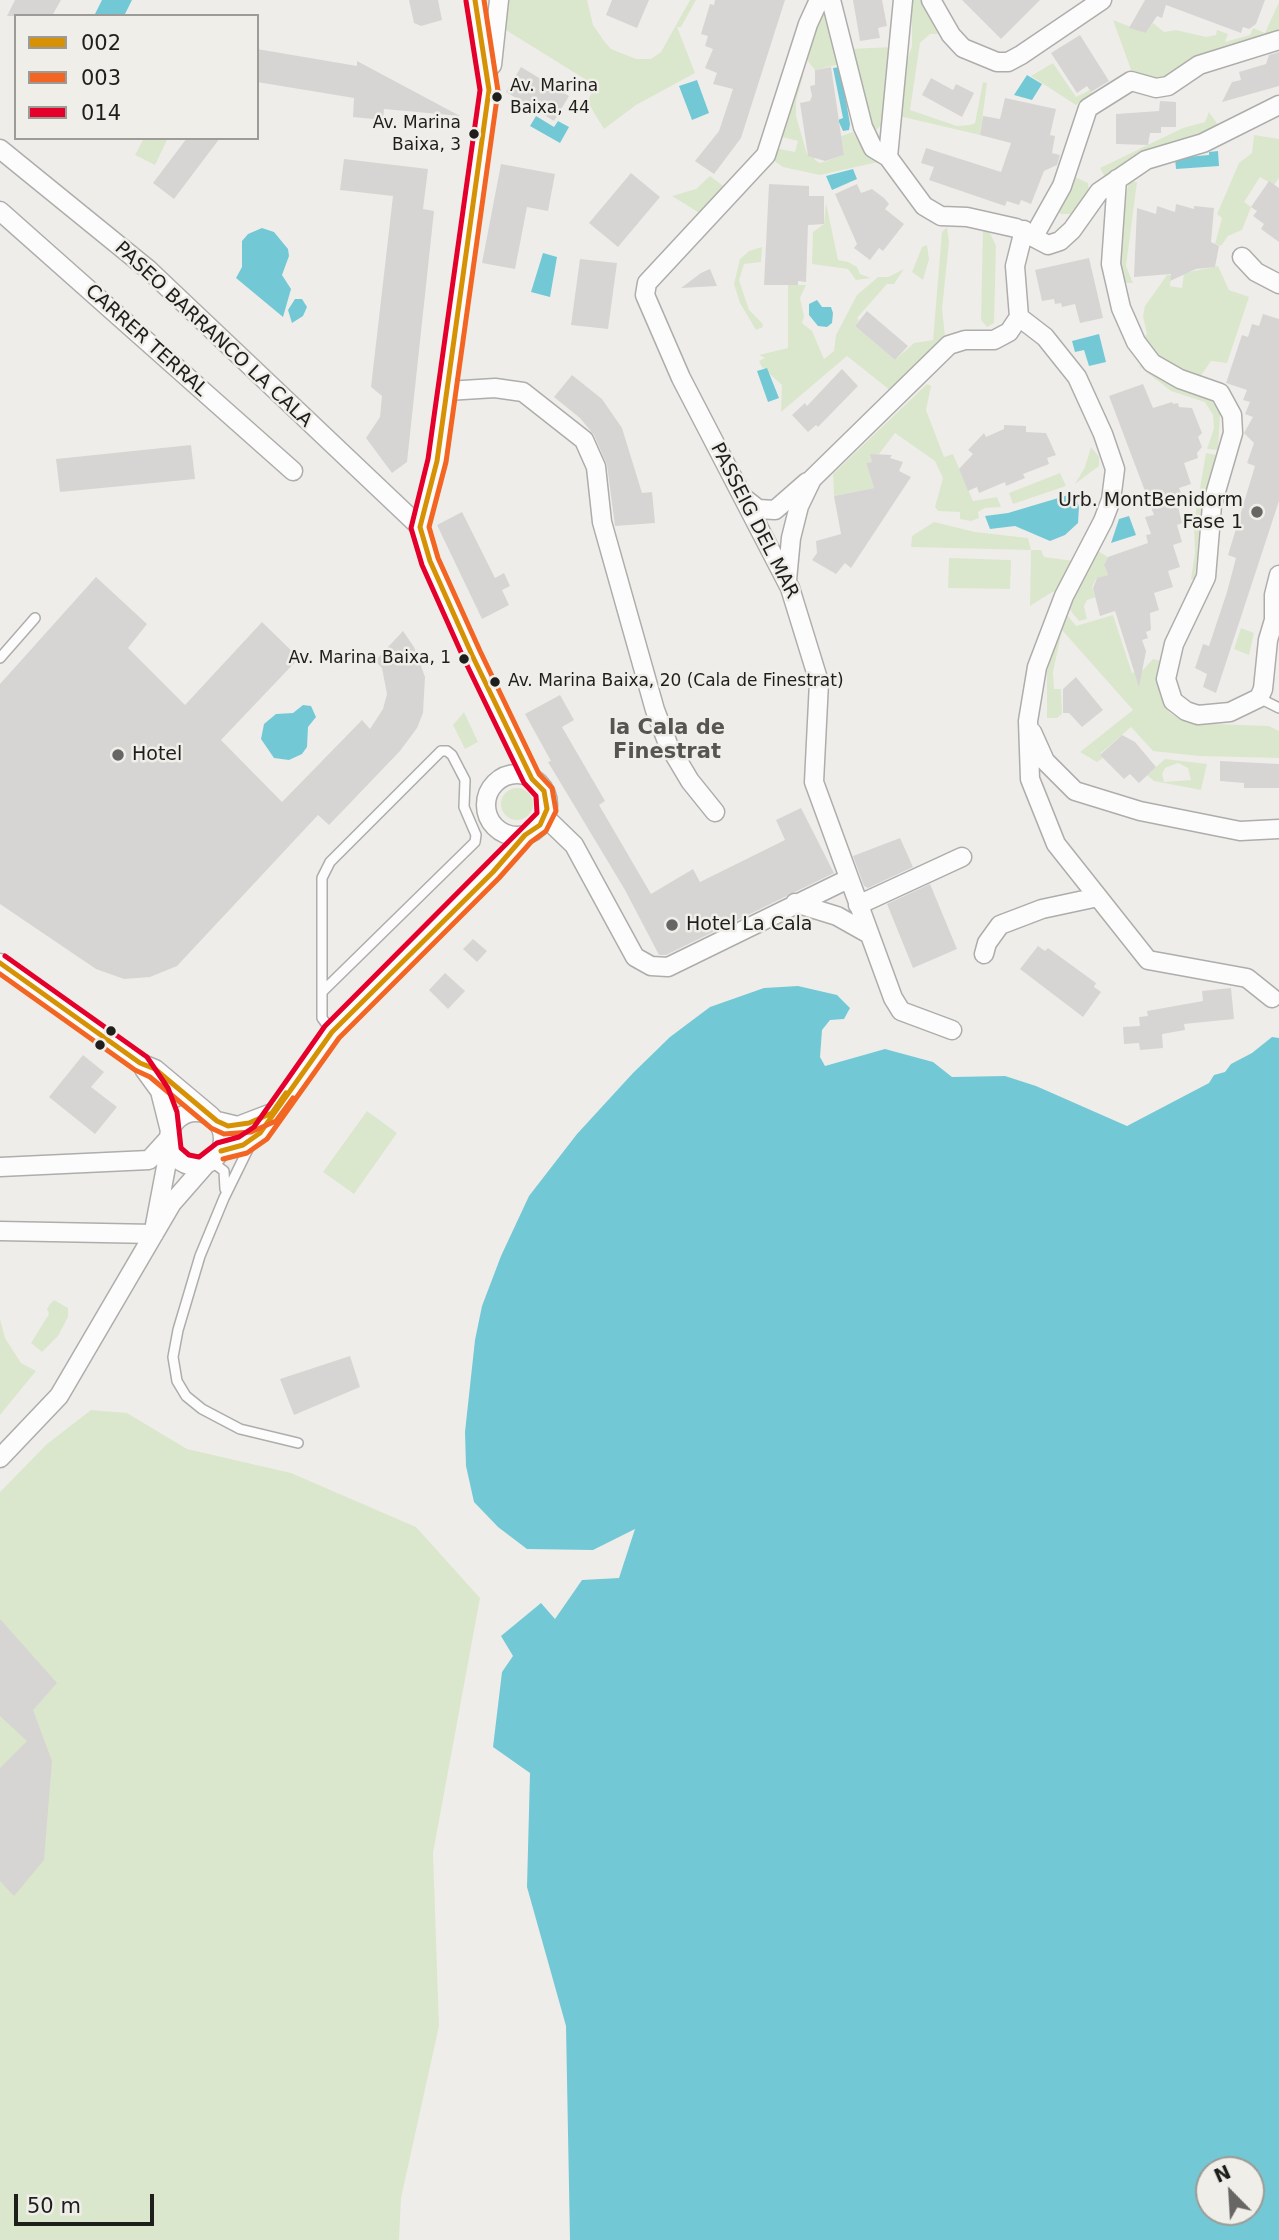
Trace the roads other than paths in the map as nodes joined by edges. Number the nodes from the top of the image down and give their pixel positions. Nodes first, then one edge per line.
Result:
1 (475, 0) edge
2 (499, 0) edge
3 (819, 0) edge
4 (831, 0) edge
5 (903, 0) edge
6 (931, 0) edge
7 (1102, 0) edge
8 (1279, 40) edge
9 (489, 90) junction
10 (1279, 105) edge
11 (0, 149) edge
12 (888, 158) junction
13 (1118, 180) junction
14 (0, 211) edge
15 (1029, 233) junction
16 (1242, 257) dead end
17 (1279, 284) edge
18 (1019, 317) junction
19 (447, 391) junction
20 (293, 471) dead end
21 (812, 478) junction
22 (739, 494) junction
23 (420, 527) junction
24 (1279, 575) edge
25 (787, 580) junction
26 (1276, 616) edge
27 (34, 618) dead end
28 (0, 658) edge
29 (1259, 698) junction
30 (1279, 708) edge
31 (1028, 721) junction
32 (513, 737) junction
33 (510, 770) junction
34 (532, 779) junction
35 (715, 812) dead end
36 (545, 817) junction
37 (497, 829) junction
38 (1279, 829) edge
39 (524, 835) junction
40 (962, 857) dead end
41 (493, 872) junction
42 (848, 879) junction
43 (1098, 897) junction
44 (794, 903) junction
45 (858, 905) junction
46 (869, 934) junction
47 (984, 954) dead end
48 (0, 964) edge
49 (322, 992) junction
50 (1272, 998) dead end
51 (952, 1030) dead end
52 (332, 1032) junction
53 (140, 1063) junction
54 (266, 1116) junction
55 (214, 1118) junction
56 (170, 1138) junction
57 (254, 1139) junction
58 (213, 1159) junction
59 (0, 1167) edge
60 (224, 1198) junction
61 (0, 1231) edge
62 (154, 1234) junction
63 (299, 1443) dead end
64 (0, 1458) edge

1 - 9 street
2 - 9 street
3 - 22 street, PASSEIG DEL MAR
4 - 12 street
5 - 12 street
6 - 7 street
8 - 15 street
9 - 19 street
10 - 13 street
11 - 23 street, PASEO BARRANCO LA CALA
12 - 15 street
13 - 15 street
13 - 29 street
14 - 20 street, CARRER TERRAL
15 - 18 street
16 - 17 street
18 - 21 street
18 - 31 street
19 - 23 street
19 - 35 street
21 - 22 street
21 - 25 street
22 - 25 street, PASSEIG DEL MAR
23 - 32 street
24 - 26 street
25 - 42 street, PASSEIG DEL MAR
26 - 29 street
27 - 28 lane
29 - 30 lane
31 - 38 street
31 - 43 street
32 - 33 street
32 - 34 street
33 - 34 street
33 - 37 street
34 - 36 street
36 - 39 street
36 - 44 street
37 - 39 street
37 - 41 street
39 - 41 street
40 - 45 street
41 - 52 street
42 - 44 street
42 - 45 street, PASSEIG DEL MAR
43 - 47 street
43 - 50 street
44 - 46 street
45 - 46 street, PASSEIG DEL MAR
46 - 51 street, PASSEIG DEL MAR
48 - 53 street
49 - 49 lane
49 - 52 lane
52 - 54 street
53 - 55 street
53 - 56 street
54 - 55 street
54 - 57 street
55 - 56 street
55 - 58 street
56 - 58 street
56 - 59 street
56 - 62 street
57 - 58 street
57 - 60 lane
58 - 60 lane
58 - 62 street
60 - 63 lane
61 - 62 street
62 - 64 street

